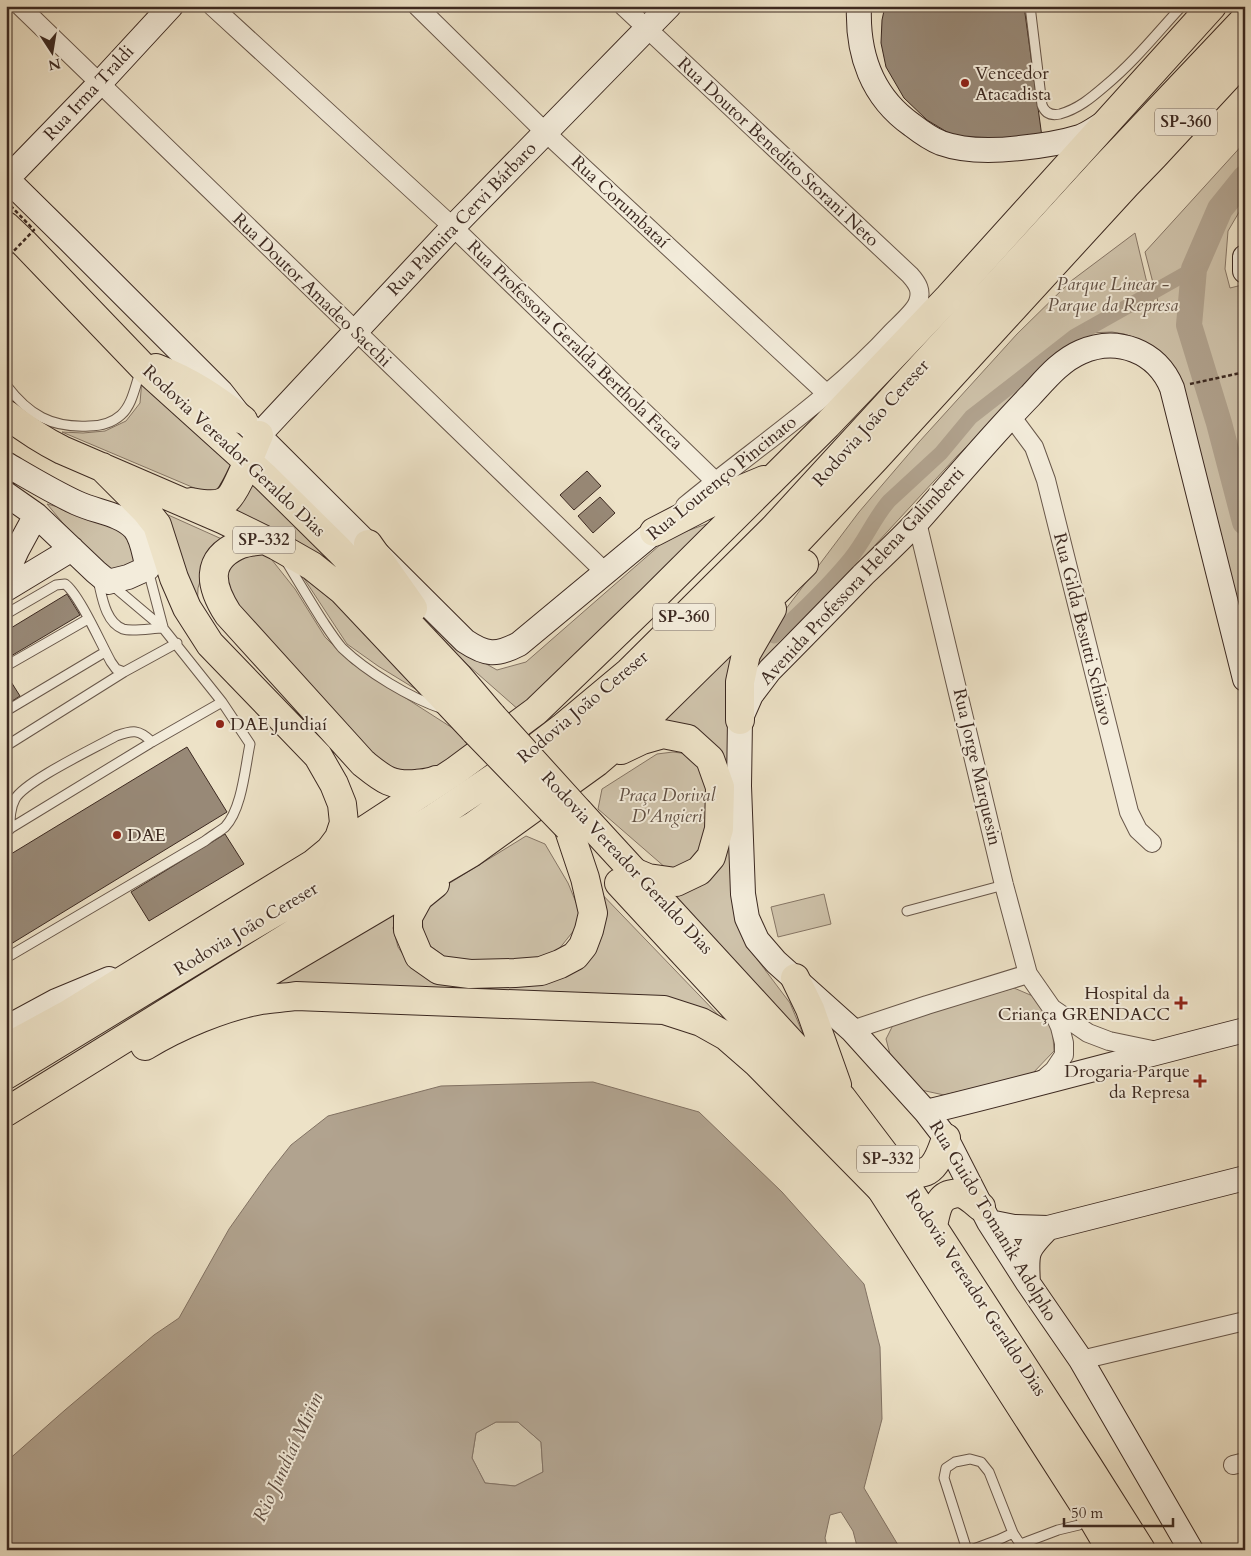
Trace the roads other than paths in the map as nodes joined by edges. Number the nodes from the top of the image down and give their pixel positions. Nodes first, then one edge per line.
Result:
1 (20, 6) edge
2 (171, 6) edge
3 (212, 6) edge
4 (417, 6) edge
5 (623, 6) edge
6 (669, 6) edge
7 (859, 6) edge
8 (1030, 6) edge
9 (1212, 6) edge
10 (1180, 7) edge
11 (1245, 19) edge
12 (647, 29) junction
13 (1245, 58) edge
14 (1245, 76) edge
15 (99, 84) junction
16 (1109, 121) junction
17 (545, 132) junction
18 (1154, 156) junction
19 (7, 186) edge
20 (6, 226) edge
21 (453, 227) junction
22 (1245, 257) edge
23 (1244, 266) edge
24 (1245, 270) edge
25 (918, 305) joint
26 (355, 331) junction
27 (142, 366) junction
28 (6, 385) edge
29 (827, 394) junction
30 (6, 414) edge
31 (1011, 416) junction
32 (251, 427) junction
33 (56, 435) junction
34 (875, 459) junction
35 (247, 460) junction
36 (6, 464) edge
37 (102, 467) junction
38 (777, 475) junction
39 (715, 481) junction
40 (6, 494) edge
41 (179, 501) junction
42 (36, 515) junction
43 (917, 522) junction
44 (654, 532) junction
45 (271, 543) junction
46 (368, 544) junction
47 (72, 549) junction
48 (804, 564) junction
49 (148, 568) junction
50 (605, 572) junction
51 (6, 574) edge
52 (102, 577) junction
53 (6, 589) edge
54 (6, 614) edge
55 (88, 619) junction
56 (163, 628) junction
57 (177, 643) junction
58 (105, 652) junction
59 (6, 666) edge
60 (124, 672) junction
61 (458, 676) junction
62 (1245, 679) edge
63 (222, 702) junction
64 (6, 711) edge
65 (740, 720) junction
66 (475, 721) junction
67 (152, 742) junction
68 (6, 746) edge
69 (598, 762) junction
70 (455, 771) junction
71 (573, 819) junction
72 (8, 830) edge
73 (1152, 843) dead end
74 (471, 853) junction
75 (313, 864) junction
76 (743, 867) joint
77 (636, 873) junction
78 (1004, 885) junction
79 (907, 911) dead end
80 (161, 957) junction
81 (6, 958) edge
82 (1028, 974) junction
83 (795, 978) junction
84 (1051, 1007) junction
85 (6, 1028) edge
86 (852, 1030) junction
87 (1245, 1030) edge
88 (166, 1033) junction
89 (6, 1048) edge
90 (1160, 1052) junction
91 (6, 1075) edge
92 (1037, 1085) junction
93 (842, 1098) junction
94 (6, 1112) edge
95 (926, 1112) junction
96 (6, 1123) edge
97 (946, 1138) junction
98 (892, 1164) junction
99 (1245, 1178) edge
100 (881, 1190) junction
101 (985, 1215) junction
102 (933, 1226) junction
103 (1048, 1228) junction
104 (1028, 1283) junction
105 (1245, 1321) edge
106 (1081, 1360) junction
107 (1061, 1469) junction
108 (1079, 1525) junction
109 (1013, 1533) junction
110 (1022, 1547) edge
111 (969, 1550) edge
112 (1090, 1550) edge
113 (1111, 1550) edge
114 (1141, 1550) edge
115 (1191, 1550) edge

1 - 15 street, Rua Doutor Amadeo Sacchi
2 - 15 street, Rua Irma Traldi
3 - 21 street, Rua Professora Geralda Berthola Facca
4 - 17 street, Rua Corumbataí
5 - 12 street, Rua Doutor Benedito Storani Neto
6 - 12 street, Rua Palmira Cervi Bárbaro
7 - 16 street
8 - 10 lane
9 - 16 main road
11 - 91 main road, Rodovia João Cereser / SP-360
12 - 17 street, Rua Palmira Cervi Bárbaro
12 - 25 street, Rua Doutor Benedito Storani Neto
13 - 18 main road, Rodovia João Cereser / SP-360
14 - 18 main road
15 - 19 street, Rua Irma Traldi
15 - 26 street, Rua Doutor Amadeo Sacchi
16 - 38 main road
17 - 21 street, Rua Palmira Cervi Bárbaro
17 - 29 street, Rua Corumbataí
18 - 34 main road, Rodovia João Cereser / SP-360
19 - 32 street
20 - 27 main road, Rodovia Vereador Geraldo Dias / SP-332
21 - 26 street, Rua Palmira Cervi Bárbaro
21 - 39 street, Rua Professora Geralda Berthola Facca
22 - 23 street
23 - 24 street
25 - 29 street, Rua Lourenço Pincinato
26 - 32 street, Rua Palmira Cervi Bárbaro
26 - 50 street, Rua Doutor Amadeo Sacchi
27 - 32 main road
27 - 33 lane
27 - 35 main road, Rodovia Vereador Geraldo Dias / SP-332
28 - 33 lane
29 - 39 street, Rua Lourenço Pincinato
30 - 33 main road, Rodovia Vereador Geraldo Dias / SP-332
31 - 43 street, Avenida Professora Helena Galimberti
31 - 62 street, Avenida Professora Helena Galimberti
31 - 73 street, Rua Gilda Besutti Schiavo
32 - 35 main road
32 - 46 street
33 - 37 main road, Rodovia Vereador Geraldo Dias / SP-332
34 - 48 main road
34 - 94 main road, Rodovia João Cereser / SP-360
35 - 41 main road
35 - 61 main road, Rodovia Vereador Geraldo Dias / SP-332
36 - 49 street
37 - 41 main road, Rodovia Vereador Geraldo Dias / SP-332
37 - 75 main road
38 - 44 main road
38 - 70 main road
39 - 44 street, Rua Lourenço Pincinato
40 - 42 street
41 - 45 main road, Rodovia Vereador Geraldo Dias / SP-332
42 - 47 street
42 - 51 street
43 - 65 street, Avenida Professora Helena Galimberti
43 - 78 street, Rua Jorge Marquesin
44 - 50 street, Rua Lourenço Pincinato
45 - 66 main road, Rodovia Vereador Geraldo Dias / SP-332
45 - 66 lane
45 - 70 main road
46 - 50 street, Rua Lourenço Pincinato
46 - 61 main road
47 - 52 street
47 - 53 street
48 - 65 main road
48 - 69 main road
49 - 52 street
49 - 56 lane
52 - 56 lane
52 - 56 lane
54 - 55 lane
55 - 58 lane
55 - 59 lane
56 - 57 lane
57 - 60 lane
57 - 63 lane
58 - 60 lane
58 - 64 lane
60 - 68 lane
61 - 66 main road, Rodovia Vereador Geraldo Dias / SP-332
63 - 67 lane
63 - 81 lane
65 - 76 street, Avenida Professora Helena Galimberti
66 - 71 main road, Rodovia Vereador Geraldo Dias / SP-332, bridge
67 - 72 lane
67 - 72 lane
69 - 74 main road
69 - 77 main road
70 - 75 main road
71 - 74 main road
71 - 77 main road, Rodovia Vereador Geraldo Dias / SP-332
71 - 100 main road, Rodovia Vereador Geraldo Dias / SP-332
74 - 88 main road
75 - 80 main road
76 - 83 street, Rua Guido Tomanik Adolpho
77 - 93 main road, Rodovia Vereador Geraldo Dias / SP-332
78 - 79 lane
78 - 82 street, Rua Jorge Marquesin
80 - 85 street
80 - 89 main road
82 - 84 street, Rua Jorge Marquesin
82 - 86 street
83 - 86 street, Rua Guido Tomanik Adolpho
83 - 93 main road
84 - 90 street, Rua Jorge Marquesin
84 - 92 street, Rua Jorge Marquesin
86 - 95 street, Rua Guido Tomanik Adolpho
87 - 90 street
88 - 96 main road
88 - 100 main road
90 - 92 street
92 - 95 street
93 - 98 main road, Rodovia Vereador Geraldo Dias / SP-332
95 - 97 street, Rua Guido Tomanik Adolpho
97 - 98 main road
97 - 101 street, Rua Guido Tomanik Adolpho
98 - 102 main road, Rodovia Vereador Geraldo Dias / SP-332
99 - 103 street
100 - 107 main road, Rodovia Vereador Geraldo Dias / SP-332
101 - 102 main road
101 - 103 street
101 - 104 street, Rua Guido Tomanik Adolpho
102 - 114 main road, Rodovia Vereador Geraldo Dias / SP-332
103 - 104 street
104 - 106 street, Rua Guido Tomanik Adolpho
105 - 106 street
106 - 115 street, Rua Guido Tomanik Adolpho
107 - 108 main road
107 - 113 main road, Rodovia Vereador Geraldo Dias / SP-332
108 - 110 lane
108 - 112 main road
109 - 110 lane
109 - 111 lane
109 - 111 lane

